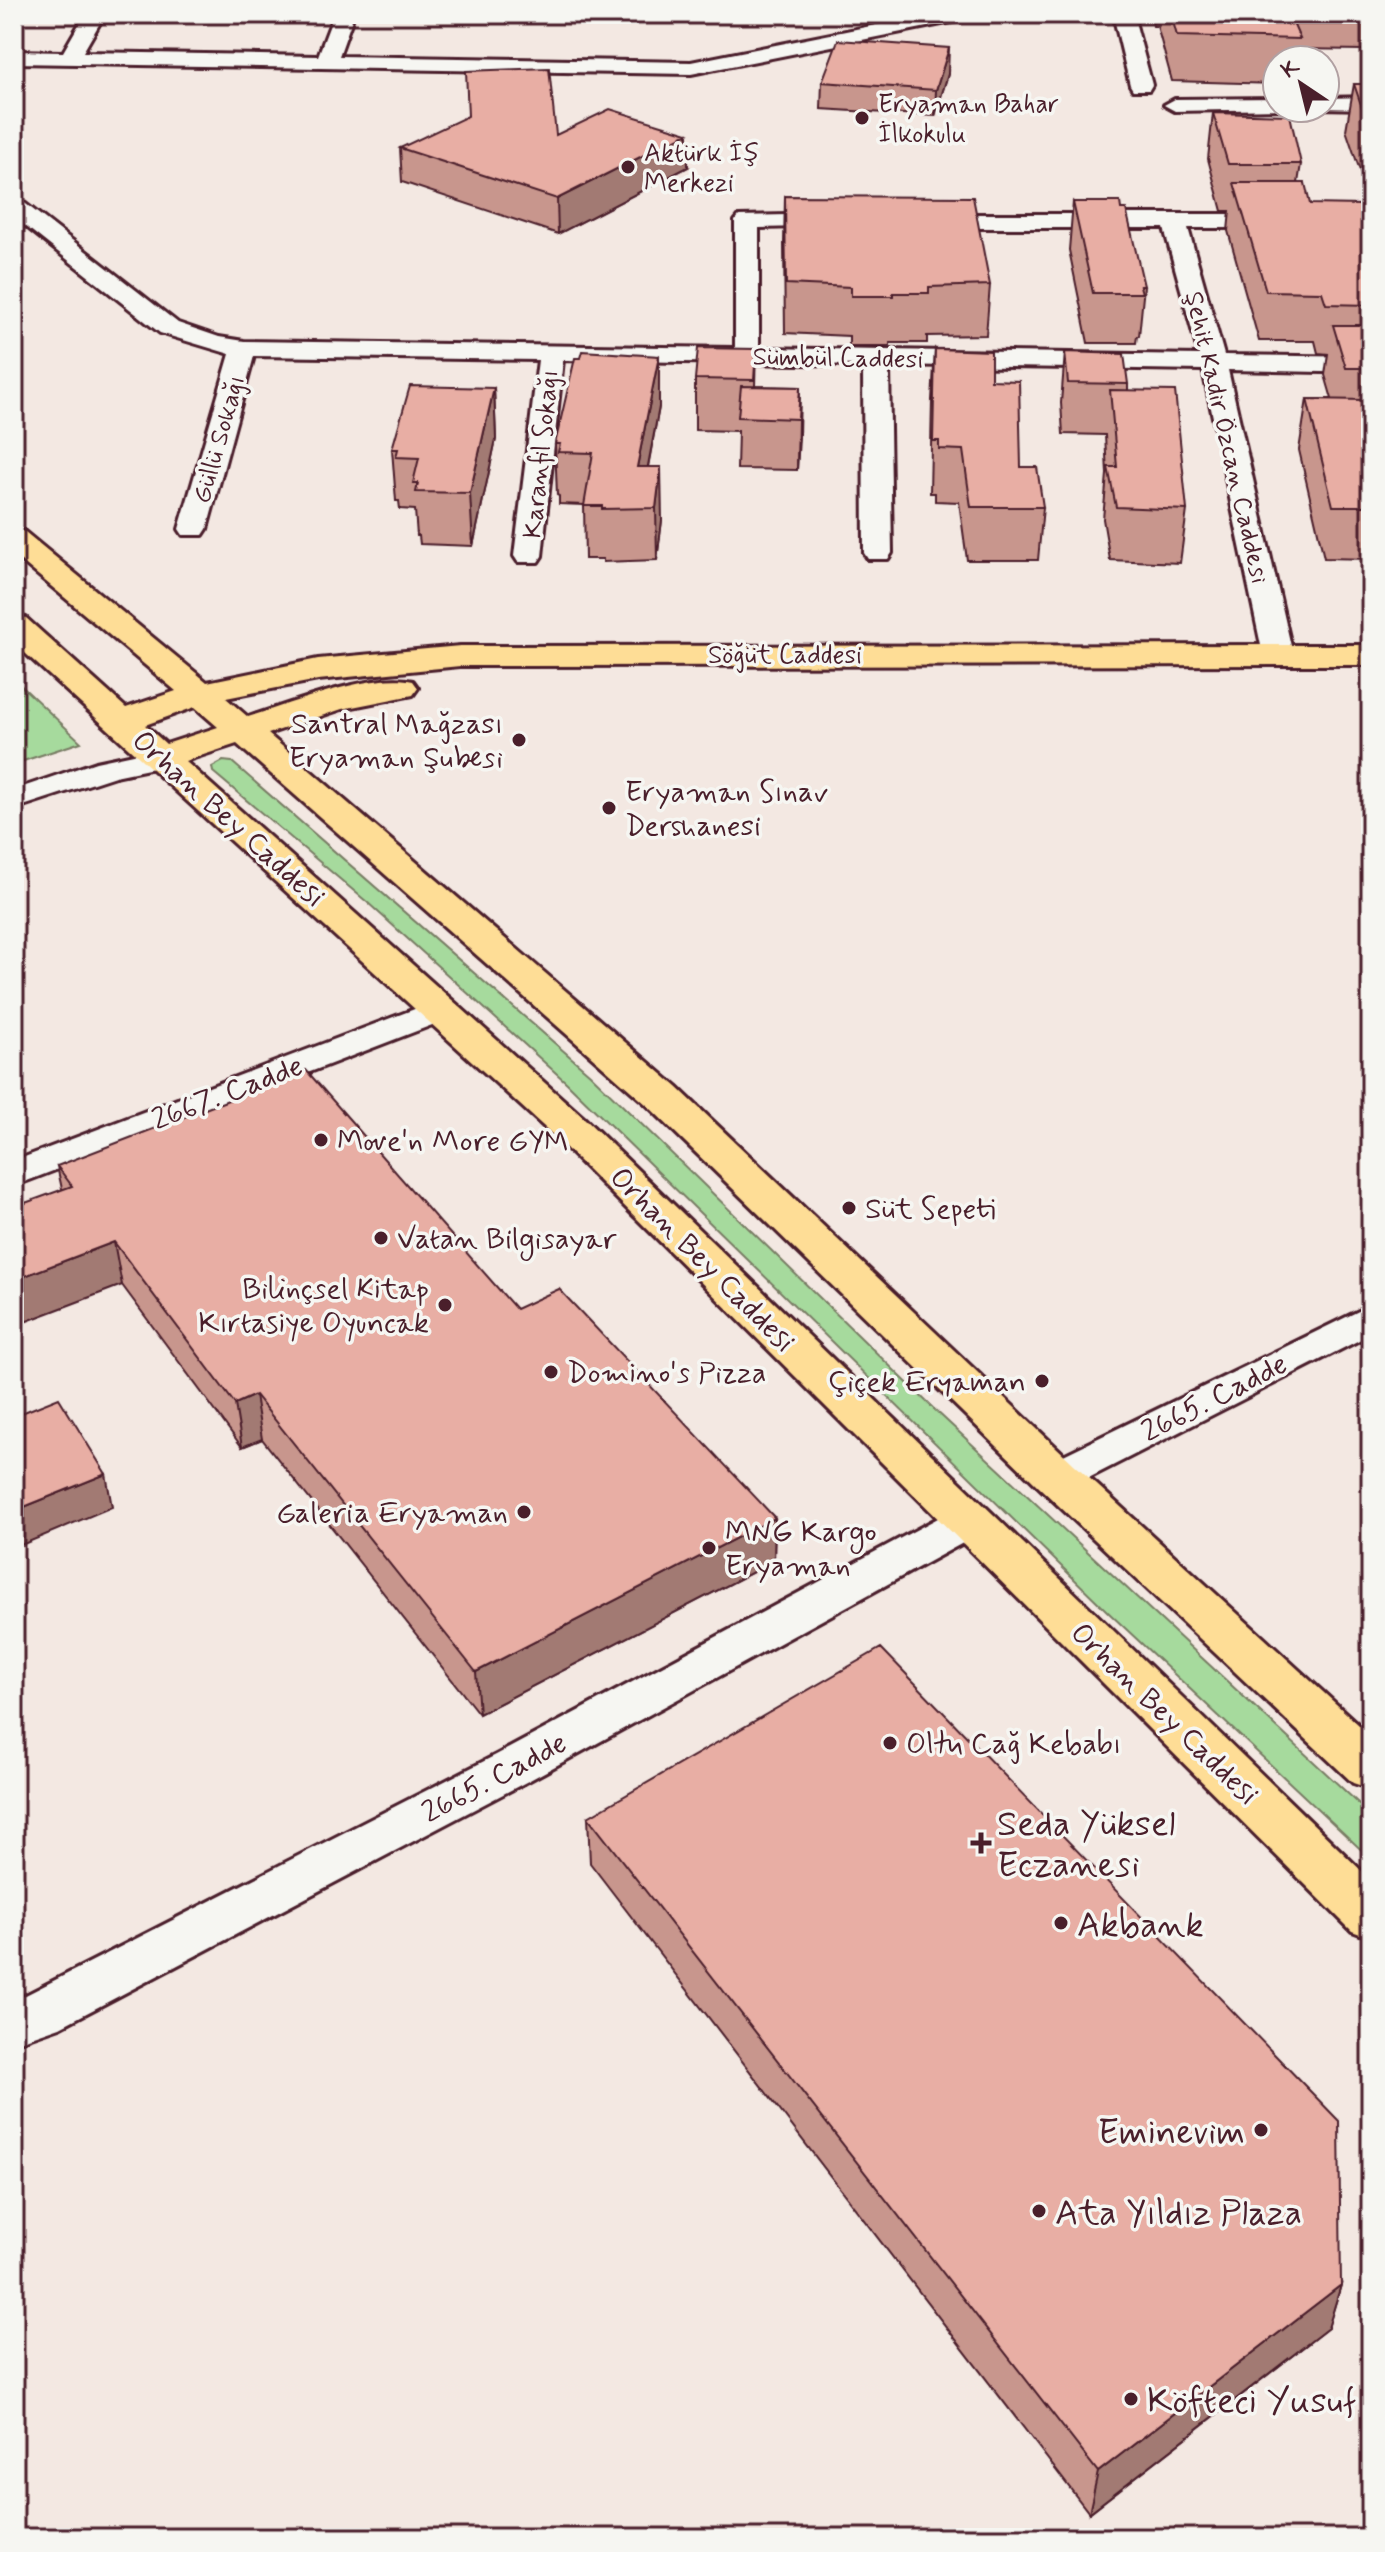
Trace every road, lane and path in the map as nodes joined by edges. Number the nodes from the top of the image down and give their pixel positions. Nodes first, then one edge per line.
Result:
1 (95, 14) edge
2 (344, 14) edge
3 (962, 14) edge
4 (1123, 14) edge
5 (14, 57) edge
6 (70, 57) junction
7 (326, 63) junction
8 (1141, 85) dead end
9 (1371, 103) edge
10 (1261, 104) edge
11 (1341, 104) edge
12 (1175, 105) dead end
13 (14, 206) edge
14 (858, 221) edge
15 (905, 221) edge
16 (1174, 221) junction
17 (1371, 221) edge
18 (244, 348) junction
19 (551, 353) junction
20 (747, 356) junction
21 (876, 358) junction
22 (1214, 363) junction
23 (1371, 365) edge
24 (193, 529) dead end
25 (14, 539) edge
26 (878, 553) dead end
27 (528, 556) dead end
28 (14, 625) edge
29 (1278, 655) junction
30 (1371, 655) edge
31 (1371, 684) edge
32 (383, 690) junction
33 (202, 695) junction
34 (122, 721) junction
35 (243, 730) junction
36 (162, 757) junction
37 (305, 784) junction
38 (14, 800) edge
39 (441, 1010) junction
40 (14, 1174) edge
41 (1371, 1318) edge
42 (1057, 1476) junction
43 (968, 1521) junction
44 (1371, 1768) edge
45 (1371, 1915) edge
46 (14, 2022) edge

1 - 6 street
2 - 7 street
3 - 7 street
4 - 8 street
5 - 6 street
6 - 7 street
9 - 11 street
10 - 12 street
13 - 18 street, Sümbül Caddesi
14 - 20 street
15 - 16 street
16 - 17 street
16 - 22 street, Şehit Kadir Özcan Caddesi
18 - 19 street, Sümbül Caddesi
18 - 24 street, Güllü Sokağı
19 - 20 street, Sümbül Caddesi
19 - 27 street, Karanfil Sokağı
20 - 21 street, Sümbül Caddesi
21 - 22 street, Sümbül Caddesi
21 - 26 street
22 - 23 street, Sümbül Caddesi
22 - 29 street, Şehit Kadir Özcan Caddesi
25 - 33 main road
28 - 34 main road, Orhan Bey Caddesi
29 - 30 main road, Söğüt Caddesi
29 - 33 main road, Söğüt Caddesi
31 - 32 main road, Söğüt Caddesi
32 - 35 main road, Söğüt Caddesi
32 - 37 main road
33 - 34 main road, Söğüt Caddesi
33 - 35 main road
34 - 36 main road, Orhan Bey Caddesi
35 - 36 main road, Söğüt Caddesi
35 - 37 main road
36 - 38 street
36 - 39 main road, Orhan Bey Caddesi
37 - 42 main road
39 - 40 street, 2667. Cadde
39 - 43 main road, Orhan Bey Caddesi
41 - 42 street, 2665. Cadde
42 - 44 main road
43 - 45 main road, Orhan Bey Caddesi
43 - 46 street, 2665. Cadde

